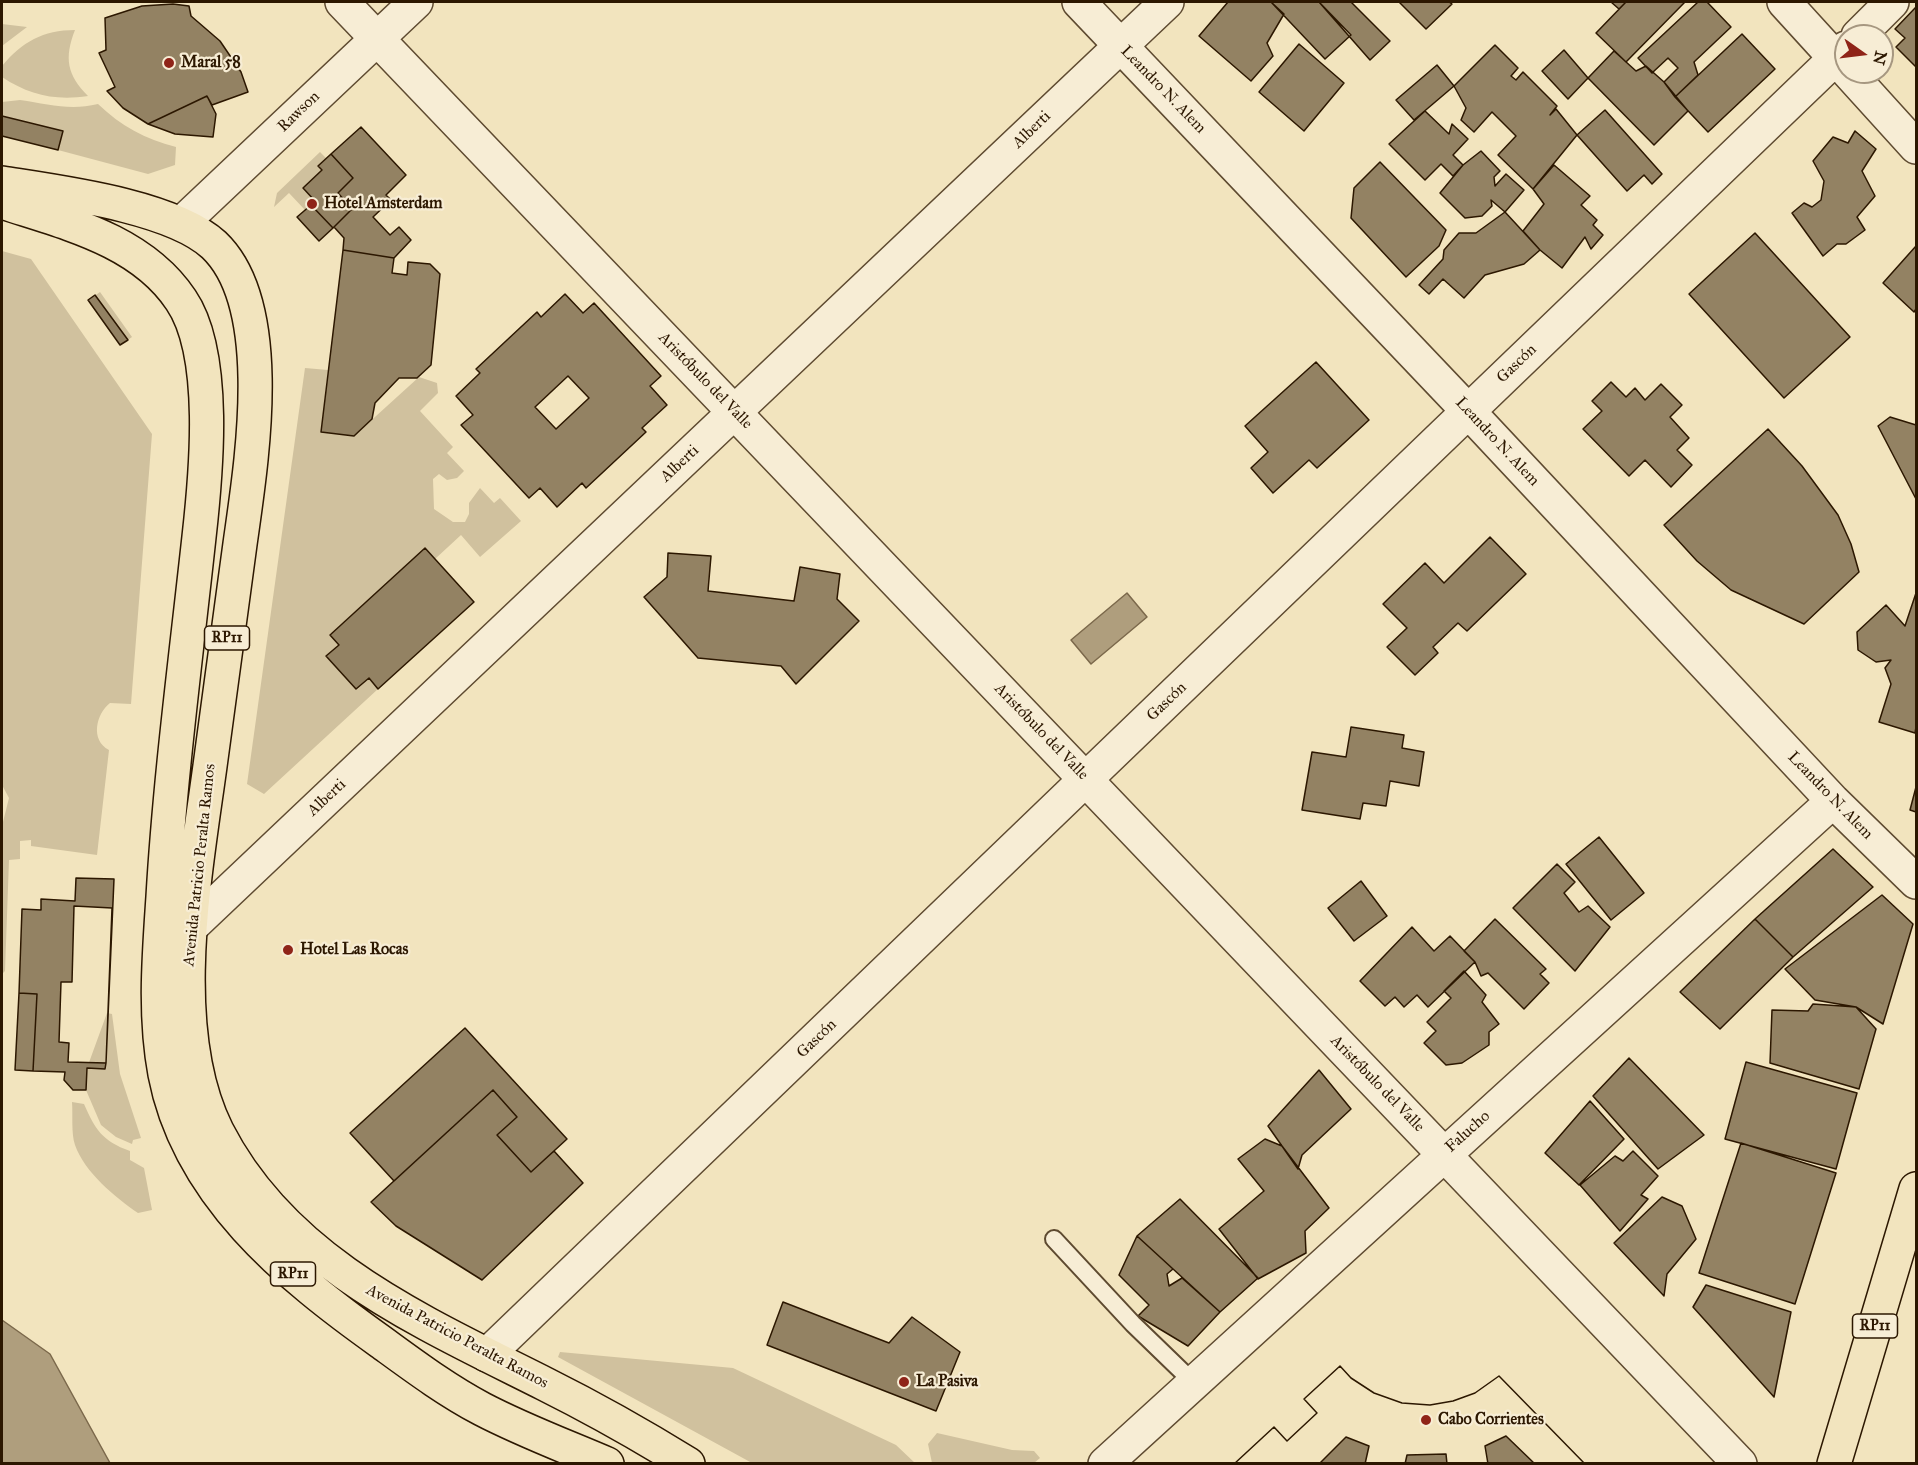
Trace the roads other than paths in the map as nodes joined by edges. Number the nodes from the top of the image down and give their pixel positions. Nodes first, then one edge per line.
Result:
1 (342, 2) edge
2 (416, 2) edge
3 (1079, 2) edge
4 (1167, 2) edge
5 (1784, 2) edge
6 (1892, 2) edge
7 (1874, 24) edge
8 (377, 38) junction
9 (1121, 46) junction
10 (1834, 46) edge
11 (1834, 69) edge
12 (1868, 84) edge
13 (1917, 147) edge
14 (2, 183) edge
15 (2, 202) edge
16 (182, 223) junction
17 (1468, 411) junction
18 (735, 413) junction
19 (1086, 780) junction
20 (1833, 801) junction
21 (1917, 882) edge
22 (192, 926) junction
23 (1444, 1154) junction
24 (1917, 1189) edge
25 (1054, 1239) dead end
26 (488, 1355) junction
27 (1195, 1384) junction
28 (607, 1464) edge
29 (688, 1464) edge
30 (1105, 1464) edge
31 (1740, 1464) edge
32 (1834, 1464) edge

1 - 8 street, Aristóbulo del Valle
2 - 8 street, Rawson
3 - 9 street, Leandro N. Alem
4 - 9 street, Alberti
5 - 10 street
6 - 7 street, Gascón
8 - 16 street, Rawson
8 - 18 street, Aristóbulo del Valle
9 - 17 street, Leandro N. Alem
9 - 18 street, Alberti
11 - 17 street, Gascón
12 - 13 street
14 - 16 main road, Avenida Patricio Peralta Ramos / RP11
15 - 28 main road, Avenida Patricio Peralta Ramos / RP11
16 - 22 main road, Avenida Patricio Peralta Ramos / RP11
17 - 19 street, Gascón
17 - 20 street, Leandro N. Alem
18 - 19 street, Aristóbulo del Valle
18 - 22 street, Alberti
19 - 23 street, Aristóbulo del Valle
19 - 26 street, Gascón
20 - 21 street, Leandro N. Alem
20 - 23 street, Falucho
22 - 26 main road, Avenida Patricio Peralta Ramos / RP11
23 - 27 street, Falucho
23 - 31 street, Aristóbulo del Valle
24 - 32 main road, RP11
25 - 27 lane
26 - 29 main road, Avenida Patricio Peralta Ramos / RP11
27 - 30 street, Falucho

